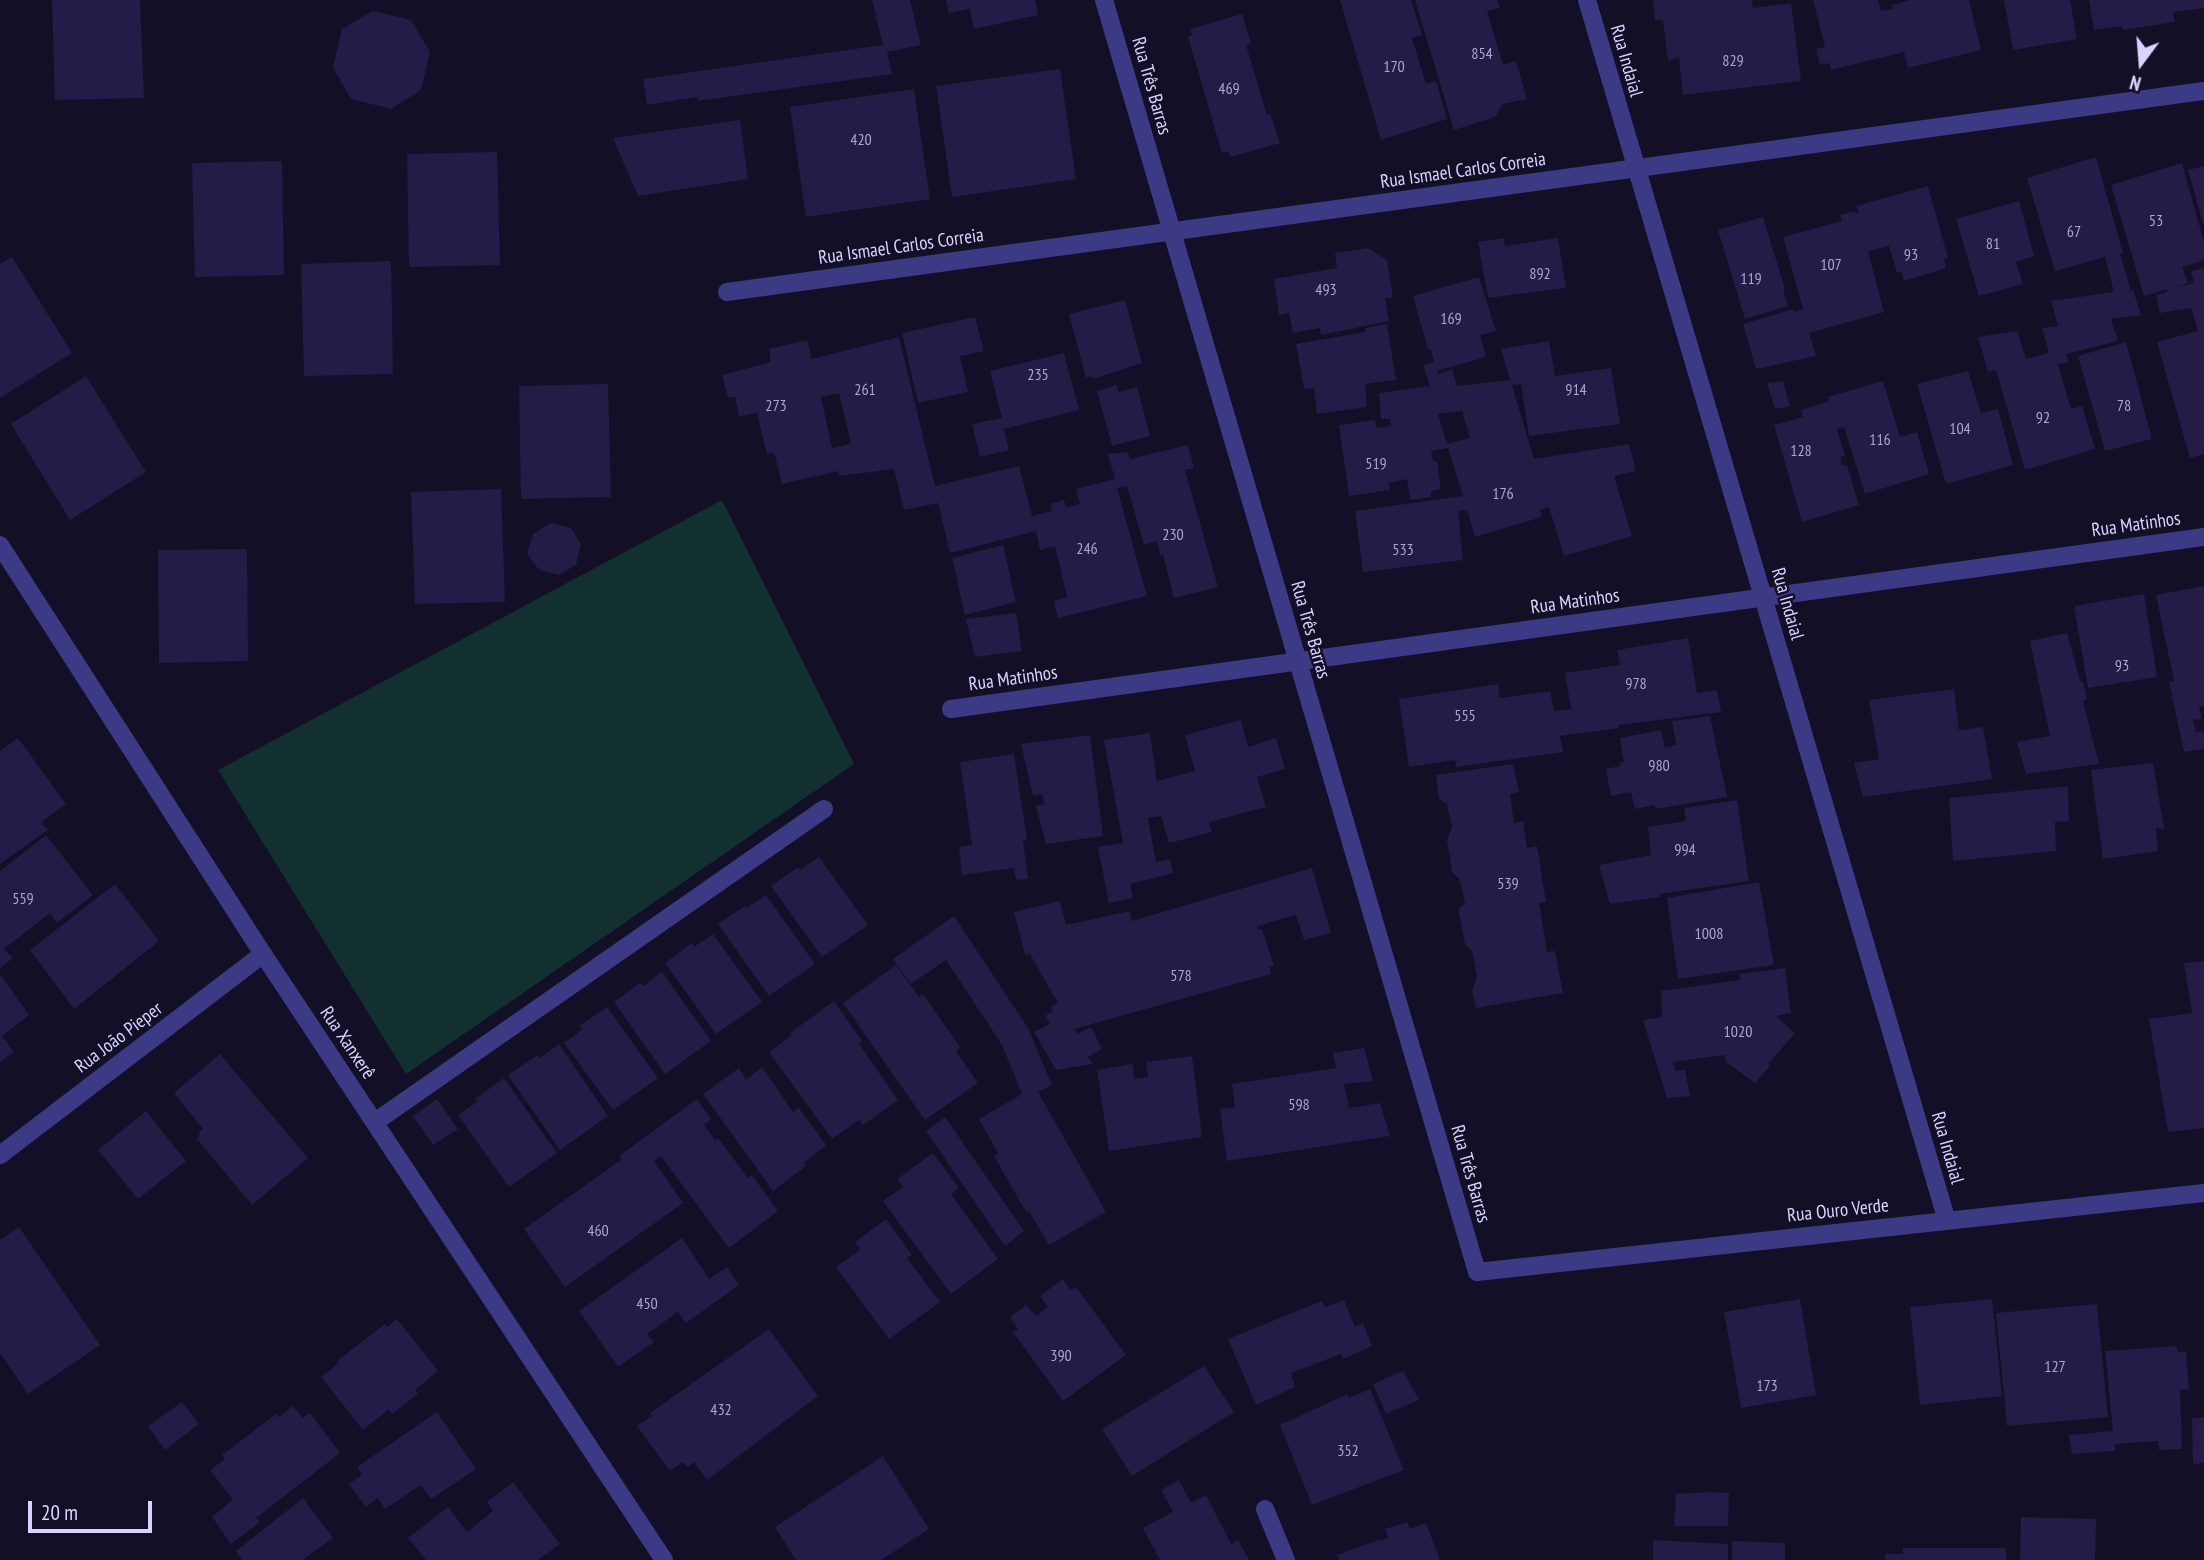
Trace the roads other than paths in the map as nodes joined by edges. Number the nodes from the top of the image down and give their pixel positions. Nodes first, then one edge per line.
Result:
1 (1104, 0) edge
2 (1587, 0) edge
3 (2204, 91) edge
4 (1636, 168) junction
5 (1172, 232) junction
6 (727, 292) dead end
7 (2204, 537) edge
8 (2, 553) edge
9 (1763, 597) junction
10 (1297, 662) junction
11 (951, 709) dead end
12 (824, 809) dead end
13 (263, 954) junction
14 (375, 1122) junction
15 (0, 1155) edge
16 (2204, 1193) edge
17 (1947, 1221) junction
18 (1477, 1272) joint
19 (1265, 1509) dead end
20 (664, 1560) edge
21 (1286, 1560) edge

1 - 5 street, Rua Três Barras
2 - 4 street, Rua Indaial
3 - 4 street, Rua Ismael Carlos Correia
4 - 5 street, Rua Ismael Carlos Correia
4 - 9 street, Rua Indaial
5 - 6 street, Rua Ismael Carlos Correia
5 - 10 street, Rua Três Barras
7 - 9 street, Rua Matinhos
8 - 13 street, Rua Xanxerê
9 - 10 street, Rua Matinhos
9 - 17 street, Rua Indaial
10 - 11 street, Rua Matinhos
10 - 18 street, Rua Três Barras
12 - 14 street
13 - 14 street, Rua Xanxerê
13 - 15 street, Rua João Pieper
14 - 20 street, Rua Xanxerê
16 - 17 street, Rua Ouro Verde
17 - 18 street, Rua Ouro Verde
19 - 21 street

